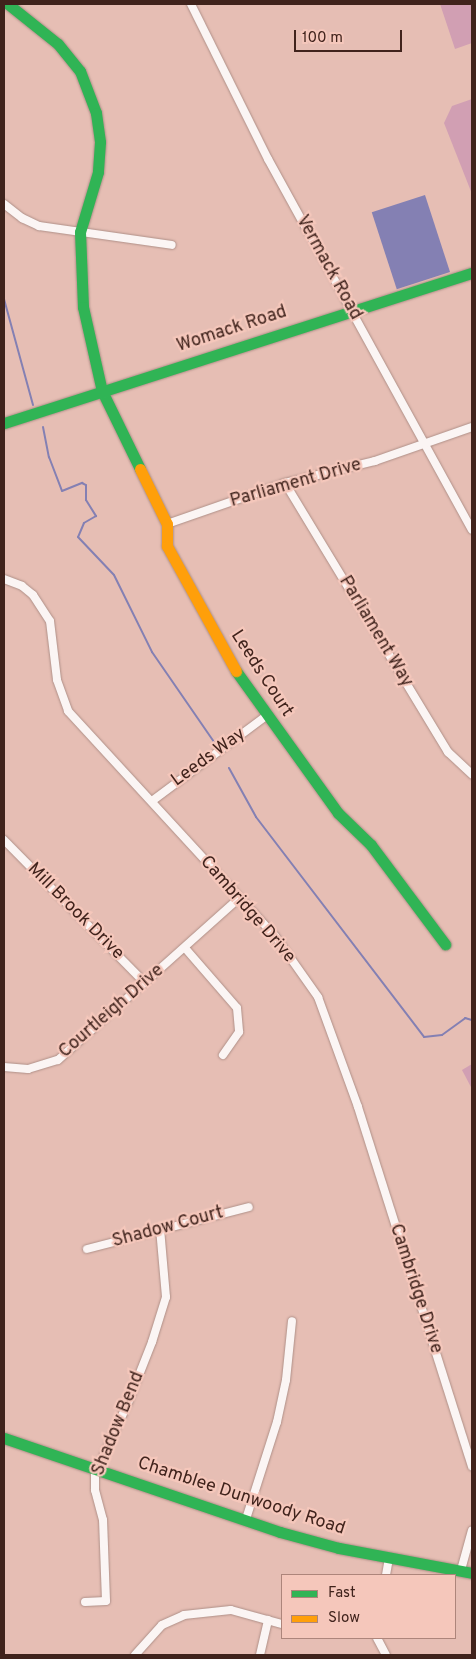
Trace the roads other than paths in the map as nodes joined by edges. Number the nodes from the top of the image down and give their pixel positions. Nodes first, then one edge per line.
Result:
1 (8, 4) edge
2 (191, 4) edge
3 (4, 204) edge
4 (80, 232) junction
5 (172, 245) dead end
6 (472, 273) edge
7 (353, 310) junction
8 (102, 391) junction
9 (4, 423) edge
10 (472, 427) edge
11 (425, 445) junction
12 (286, 483) junction
13 (166, 524) junction
14 (472, 530) edge
15 (4, 579) edge
16 (266, 716) junction
17 (472, 774) edge
18 (152, 802) junction
19 (4, 840) edge
20 (238, 899) junction
21 (445, 944) dead end
22 (185, 948) junction
23 (145, 984) junction
24 (223, 1055) dead end
25 (4, 1068) edge
26 (249, 1207) dead end
27 (160, 1229) junction
28 (87, 1249) dead end
29 (292, 1321) dead end
30 (4, 1438) edge
31 (472, 1466) edge
32 (98, 1469) junction
33 (246, 1519) junction
34 (472, 1530) edge
35 (389, 1558) junction
36 (467, 1572) edge
37 (386, 1574) edge
38 (85, 1602) dead end
39 (268, 1620) junction
40 (281, 1624) edge
41 (378, 1639) edge
42 (135, 1655) edge
43 (260, 1655) edge
44 (386, 1655) edge

1 - 4 street, Leeds Court
2 - 7 street, Vermack Road
3 - 4 street
4 - 5 street
4 - 8 street, Leeds Court
6 - 7 street, Womack Road
7 - 8 street, Womack Road
7 - 11 street, Vermack Road
8 - 9 street, Womack Road
8 - 13 street, Leeds Court
10 - 11 street, Parliament Drive
11 - 12 street, Parliament Drive
11 - 14 street, Vermack Road
12 - 13 street, Parliament Drive
12 - 17 street, Parliament Way
13 - 16 street, Leeds Court
15 - 18 street, Cambridge Drive
16 - 18 street, Leeds Way
16 - 21 street, Leeds Court
18 - 20 street, Cambridge Drive
19 - 23 street, Mill Brook Drive
20 - 22 street, Courtleigh Drive
20 - 31 street, Cambridge Drive
22 - 23 street, Courtleigh Drive
22 - 24 street
23 - 25 street, Courtleigh Drive
26 - 27 street, Shadow Court
27 - 28 street, Shadow Court
27 - 32 street, Shadow Bend
29 - 33 street
30 - 32 street, Chamblee Dunwoody Road
32 - 33 street, Chamblee Dunwoody Road
32 - 38 street, Shadow Bend
33 - 35 street, Chamblee Dunwoody Road
34 - 36 street
35 - 36 street, Chamblee Dunwoody Road
35 - 37 street
39 - 40 street
39 - 42 street
39 - 43 street
41 - 44 street

